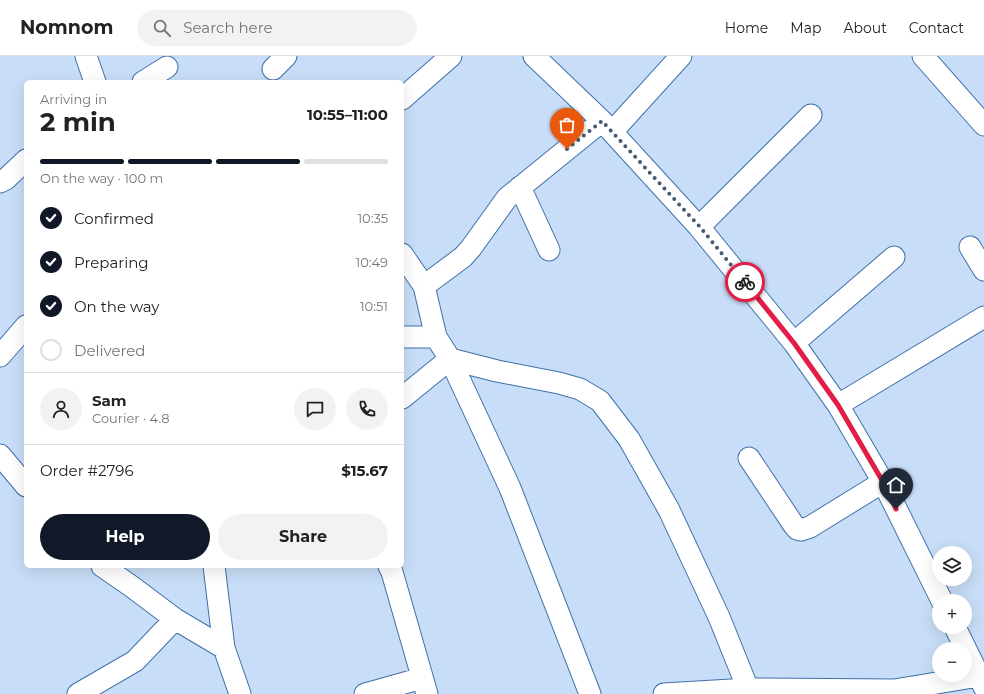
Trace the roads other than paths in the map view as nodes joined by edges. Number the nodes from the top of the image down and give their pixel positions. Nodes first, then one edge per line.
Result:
1 (86, 56) edge
2 (451, 56) edge
3 (534, 56) edge
4 (680, 56) edge
5 (923, 56) edge
6 (167, 67) dead end
7 (94, 80) edge
8 (146, 80) edge
9 (404, 97) edge
10 (811, 115) dead end
11 (984, 125) edge
12 (607, 126) junction
13 (24, 162) edge
14 (0, 182) edge
15 (520, 187) junction
16 (700, 227) junction
17 (970, 247) dead end
18 (549, 250) dead end
19 (404, 257) edge
20 (894, 257) dead end
21 (984, 270) edge
22 (424, 286) junction
23 (984, 317) edge
24 (24, 328) edge
25 (404, 337) edge
26 (436, 337) junction
27 (794, 343) junction
28 (0, 356) edge
29 (450, 359) junction
30 (404, 396) edge
31 (838, 405) junction
32 (0, 455) edge
33 (749, 458) dead end
34 (883, 482) junction
35 (24, 484) edge
36 (105, 568) edge
37 (214, 568) edge
38 (390, 568) edge
39 (939, 594) edge
40 (175, 619) junction
41 (958, 634) edge
42 (224, 648) junction
43 (982, 682) edge
44 (425, 686) edge
45 (735, 691) edge
46 (239, 693) edge
47 (78, 694) edge
48 (365, 694) edge
49 (590, 694) edge
50 (664, 694) edge

1 - 7 street
2 - 9 street
3 - 12 street
4 - 12 street
5 - 11 street
6 - 8 street
10 - 16 street
12 - 15 street
12 - 16 street
13 - 14 street
15 - 18 street
15 - 22 street
16 - 27 street
17 - 21 street
19 - 22 street
20 - 27 street
22 - 26 street
23 - 31 street
24 - 28 street
25 - 26 street
26 - 29 street
27 - 31 street
29 - 30 street
29 - 45 street
29 - 49 street
31 - 34 street
32 - 35 street
33 - 34 street
34 - 39 street
36 - 40 street
37 - 42 street
38 - 44 street
40 - 42 street
40 - 47 street
41 - 43 street
42 - 46 street
43 - 45 street
44 - 48 street
45 - 50 street

